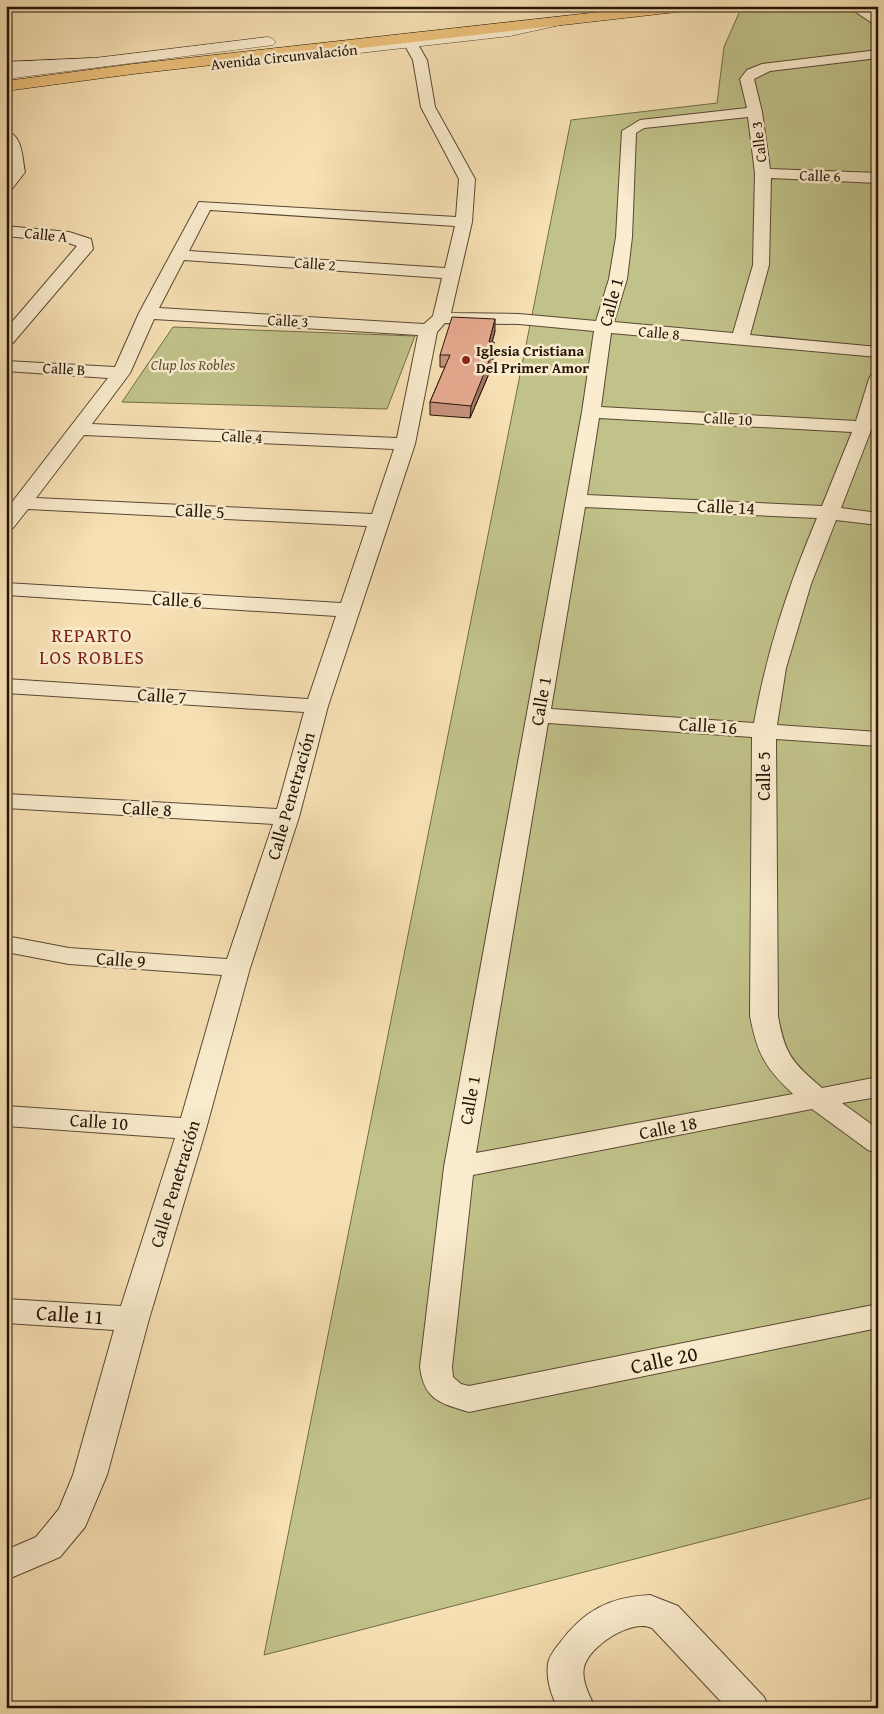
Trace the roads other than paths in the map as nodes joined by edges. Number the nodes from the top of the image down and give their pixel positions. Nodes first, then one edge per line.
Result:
1 (694, 6) edge
2 (852, 6) edge
3 (865, 6) edge
4 (609, 7) edge
5 (878, 14) edge
6 (556, 17) junction
7 (878, 23) edge
8 (410, 44) junction
9 (878, 54) edge
10 (92, 63) junction
11 (131, 66) junction
12 (6, 67) edge
13 (6, 74) edge
14 (6, 80) edge
15 (6, 88) edge
16 (755, 112) junction
17 (6, 135) edge
18 (763, 173) junction
19 (878, 178) edge
20 (6, 186) edge
21 (464, 222) junction
22 (6, 231) edge
23 (179, 255) junction
24 (452, 274) junction
25 (148, 313) junction
26 (434, 324) junction
27 (603, 328) junction
28 (6, 340) edge
29 (740, 340) junction
30 (878, 352) edge
31 (6, 366) edge
32 (121, 372) junction
33 (878, 379) edge
34 (592, 412) junction
35 (864, 427) junction
36 (79, 429) junction
37 (405, 444) junction
38 (575, 500) junction
39 (22, 503) junction
40 (830, 513) junction
41 (878, 519) edge
42 (379, 520) junction
43 (6, 524) edge
44 (6, 589) edge
45 (348, 610) junction
46 (6, 686) edge
47 (317, 706) junction
48 (539, 715) junction
49 (764, 730) junction
50 (878, 739) edge
51 (6, 802) edge
52 (287, 817) junction
53 (6, 944) edge
54 (237, 968) junction
55 (878, 1087) edge
56 (818, 1100) junction
57 (6, 1116) edge
58 (192, 1129) junction
59 (878, 1143) edge
60 (458, 1167) junction
61 (6, 1311) edge
62 (878, 1316) edge
63 (133, 1319) junction
64 (451, 1394) joint
65 (6, 1566) edge
66 (577, 1708) edge
67 (751, 1708) edge

1 - 6 main road, Avenida Circunvalación
2 - 7 street
3 - 5 street
4 - 6 main road, Avenida Circunvalación
6 - 8 street, Avenida Circunvalación
6 - 10 street, Avenida Circunvalación
6 - 11 main road, Avenida Circunvalación
8 - 15 street, Avenida Circunvalación
8 - 21 street, Calle Penetración
9 - 16 street, Calle 3
10 - 12 street
10 - 13 street, Avenida Circunvalación
11 - 14 main road, Avenida Circunvalación
11 - 15 main road, Avenida Circunvalación
16 - 18 street, Calle 3
16 - 27 street, Calle 1
17 - 20 street
18 - 19 street, Calle 6
18 - 29 street, Calle 3
21 - 23 street
21 - 24 street, Calle Penetración
22 - 28 street, Calle A
23 - 24 street, Calle 2
23 - 25 street
24 - 26 street, Calle Penetración
25 - 26 street, Calle 3
25 - 32 street
26 - 27 street, Calle 8
26 - 37 street, Calle Penetración
27 - 29 street, Calle 8
27 - 34 street, Calle 1
29 - 30 street, Calle 8
31 - 32 street, Calle B
32 - 36 street
33 - 35 street, Calle 5
34 - 35 street, Calle 10
34 - 38 street, Calle 1
35 - 40 street, Calle 5
36 - 37 street, Calle 4
36 - 39 street
37 - 42 street, Calle Penetración
38 - 40 street, Calle 14
38 - 48 street, Calle 1
39 - 42 street, Calle 5
39 - 43 street
40 - 41 street, Calle 14
40 - 49 street, Calle 5
42 - 45 street, Calle Penetración
44 - 45 street, Calle 6
45 - 47 street, Calle Penetración
46 - 47 street, Calle 7
47 - 52 street, Calle Penetración
48 - 49 street, Calle 16
48 - 60 street, Calle 1
49 - 50 street, Calle 16
49 - 56 street, Calle 5
51 - 52 street, Calle 8
52 - 54 street, Calle Penetración
53 - 54 street, Calle 9
54 - 58 street, Calle Penetración
55 - 56 street, Calle 18
56 - 59 street, Calle 5
56 - 60 street, Calle 18
57 - 58 street, Calle 10
58 - 63 street, Calle Penetración
60 - 64 street, Calle 1
61 - 63 street, Calle 11
62 - 64 street, Calle 20
63 - 65 street, Calle Penetración
66 - 67 street

